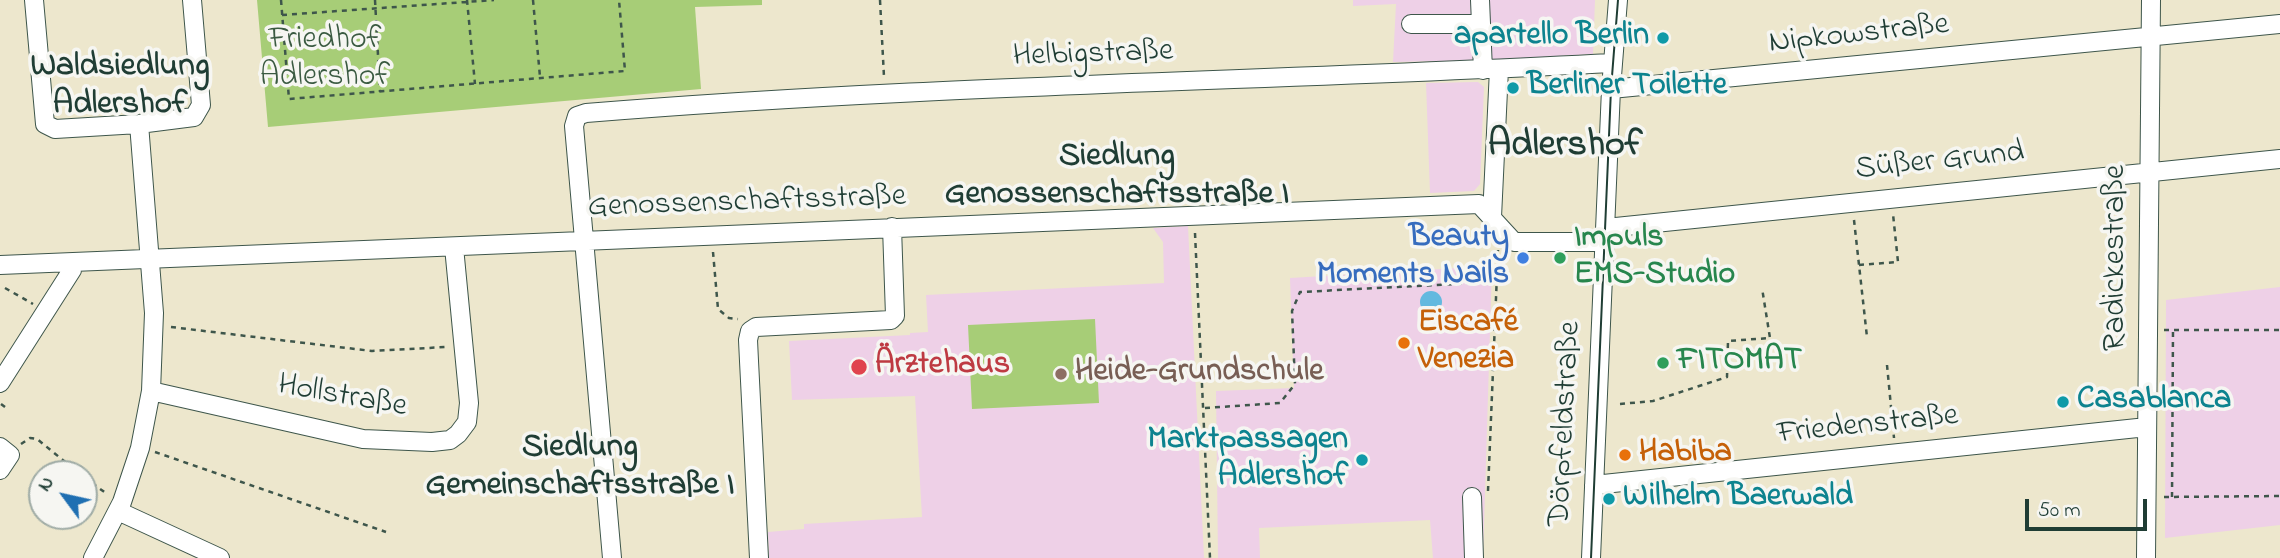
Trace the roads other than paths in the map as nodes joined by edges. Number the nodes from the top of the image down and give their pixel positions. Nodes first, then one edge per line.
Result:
1 (34, 0) edge
2 (192, 0) edge
3 (1480, 0) edge
4 (1618, 0) edge
5 (2151, 0) edge
6 (2280, 23) edge
7 (1411, 24) dead end
8 (1481, 24) junction
9 (2151, 37) junction
10 (1612, 63) junction
11 (1491, 69) junction
12 (1611, 89) junction
13 (139, 124) junction
14 (2280, 159) edge
15 (2149, 172) junction
16 (1495, 221) junction
17 (892, 227) junction
18 (1606, 235) junction
19 (583, 240) junction
20 (454, 247) junction
21 (149, 260) junction
22 (72, 263) junction
23 (0, 265) edge
24 (0, 383) edge
25 (151, 391) junction
26 (2147, 427) junction
27 (1594, 485) junction
28 (1480, 497) road end
29 (120, 507) junction
30 (93, 558) edge
31 (220, 558) edge
32 (612, 558) edge
33 (759, 558) edge
34 (1474, 558) edge
35 (1591, 558) edge
36 (2146, 558) edge

1 - 13 street
2 - 13 street
3 - 8 street
4 - 10 street, Dörpfeldstraße
5 - 9 street, Radickestraße
6 - 9 street, Nipkowstraße
7 - 8 street
8 - 11 street
9 - 12 street, Nipkowstraße
9 - 15 street, Radickestraße
10 - 11 street, Helbigstraße
10 - 12 street, Dörpfeldstraße
11 - 16 street
11 - 19 street, Helbigstraße
12 - 18 street, Dörpfeldstraße
13 - 21 street
14 - 15 street, Süßer Grund
15 - 18 street, Süßer Grund
15 - 26 street, Radickestraße
16 - 17 street, Genossenschaftsstraße
16 - 18 street, Genossenschaftsstraße
17 - 19 street, Genossenschaftsstraße
17 - 33 street
18 - 27 street, Dörpfeldstraße
19 - 20 street, Genossenschaftsstraße
19 - 32 street
20 - 21 street, Genossenschaftsstraße
20 - 25 street, Hollstraße
21 - 22 street, Genossenschaftsstraße
21 - 25 street
22 - 23 street, Genossenschaftsstraße
22 - 24 street
25 - 29 street
26 - 27 street, Friedenstraße
26 - 36 street, Radickestraße
27 - 35 street, Dörpfeldstraße
28 - 34 street
29 - 30 street
29 - 31 street

